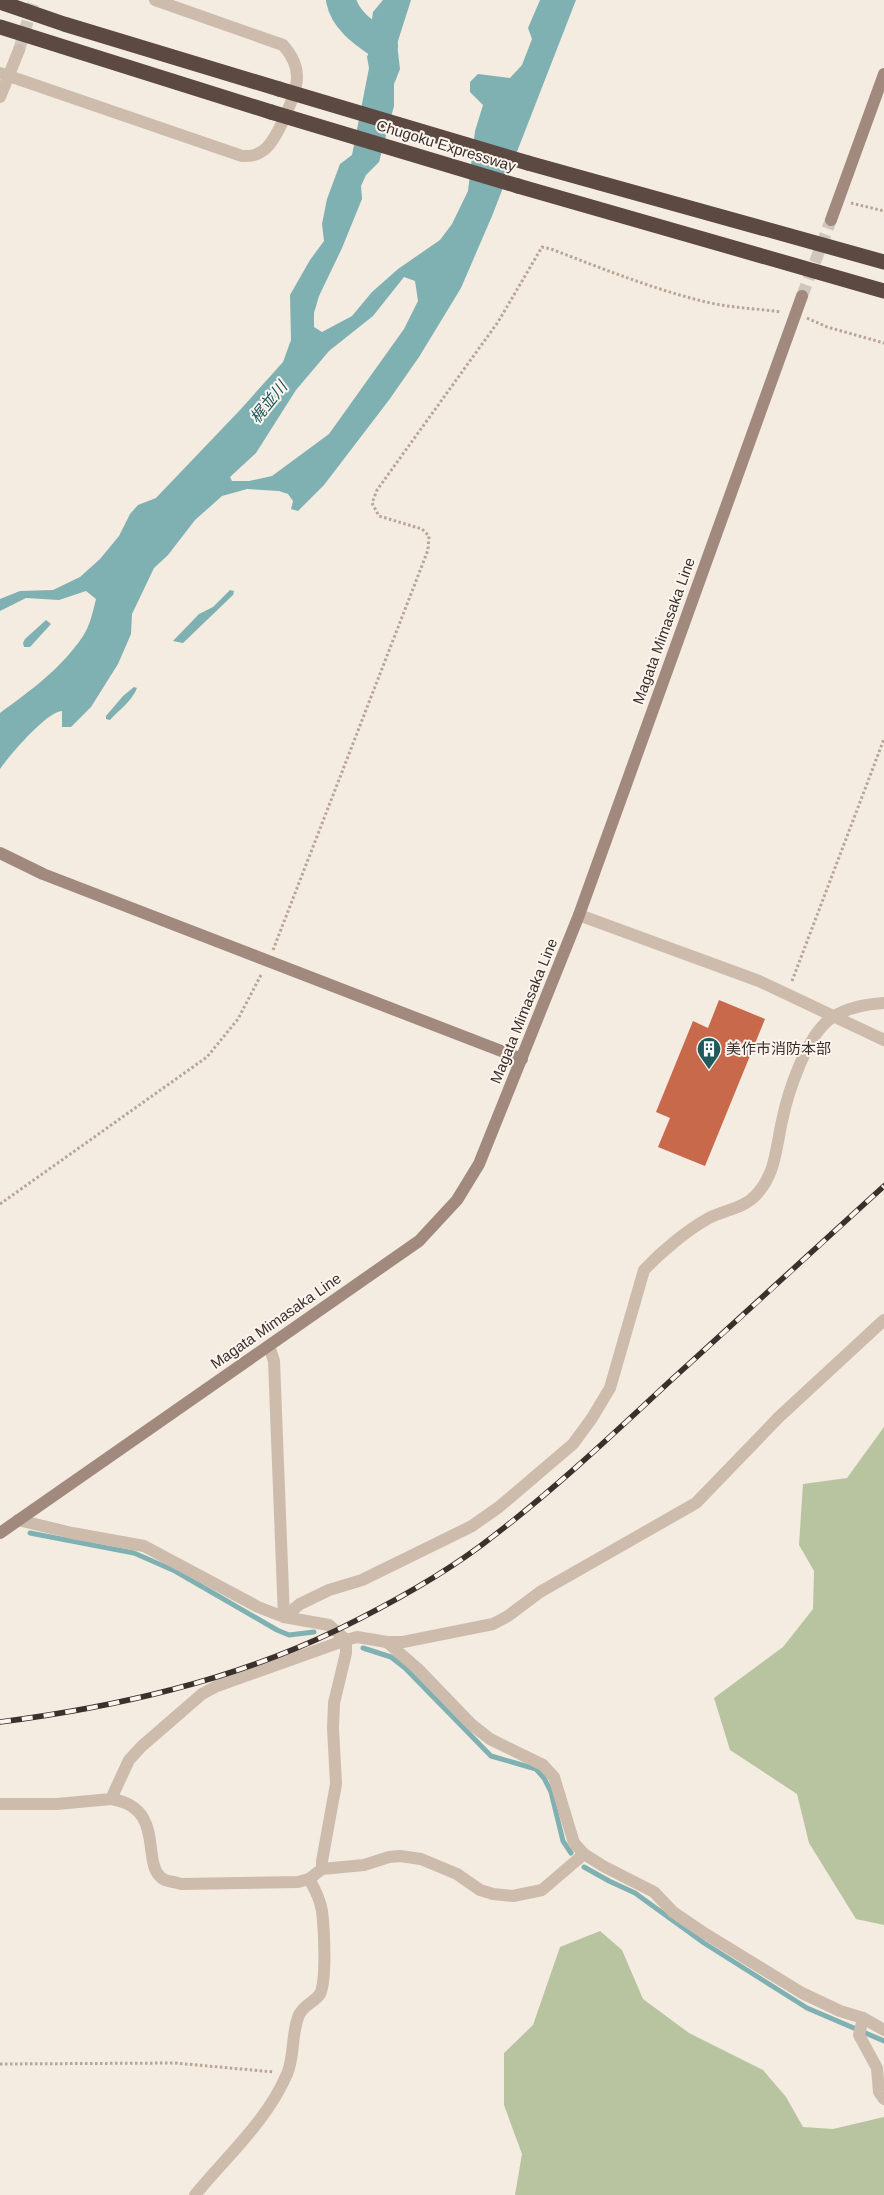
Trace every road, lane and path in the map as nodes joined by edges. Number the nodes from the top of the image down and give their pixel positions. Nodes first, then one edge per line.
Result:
1 (155, 0) edge
2 (0, 2) edge
3 (0, 27) edge
4 (19, 50) tunnel mouth
5 (4, 74) edge
6 (884, 74) edge
7 (0, 97) edge
8 (838, 199) junction
9 (884, 211) edge
10 (831, 220) tunnel mouth
11 (884, 262) edge
12 (884, 291) edge
13 (802, 296) tunnel mouth
14 (796, 315) junction
15 (884, 343) edge
16 (884, 739) edge
17 (0, 853) edge
18 (578, 916) junction
19 (268, 962) junction
20 (787, 993) junction
21 (884, 1003) edge
22 (833, 1017) junction
23 (884, 1040) edge
24 (522, 1059) junction
25 (0, 1204) edge
26 (884, 1320) edge
27 (269, 1346) junction
28 (18, 1520) junction
29 (0, 1532) edge
30 (284, 1617) junction
31 (346, 1640) junction
32 (387, 1642) junction
33 (111, 1799) junction
34 (0, 1804) edge
35 (584, 1854) junction
36 (322, 1870) junction
37 (309, 1879) junction
38 (863, 2018) junction
39 (884, 2030) edge
40 (0, 2064) edge
41 (287, 2074) junction
42 (884, 2099) edge
43 (195, 2195) edge

1 - 5 street
2 - 11 highway, Chugoku Expressway, bridge
3 - 12 highway, Chugoku Expressway, bridge
4 - 5 street
5 - 7 street
6 - 8 main road
8 - 9 path
8 - 10 main road
13 - 14 main road, Magata Mimasaka Line
14 - 15 path
14 - 18 main road, Magata Mimasaka Line
14 - 19 path
16 - 20 path
17 - 19 main road
18 - 20 street
18 - 24 main road, Magata Mimasaka Line
19 - 24 main road
19 - 25 path
20 - 22 street
21 - 22 street
22 - 23 street
22 - 30 street
24 - 27 main road, Magata Mimasaka Line
26 - 32 street
27 - 28 main road, Magata Mimasaka Line
27 - 30 street
28 - 29 main road, Magata Mimasaka Line
28 - 30 street
30 - 31 street
31 - 32 street
31 - 33 street
31 - 36 street
32 - 35 street
33 - 34 street
33 - 37 street
35 - 36 street
35 - 38 street
36 - 37 street
37 - 41 street
38 - 39 street
38 - 42 street
40 - 41 path
41 - 43 street

